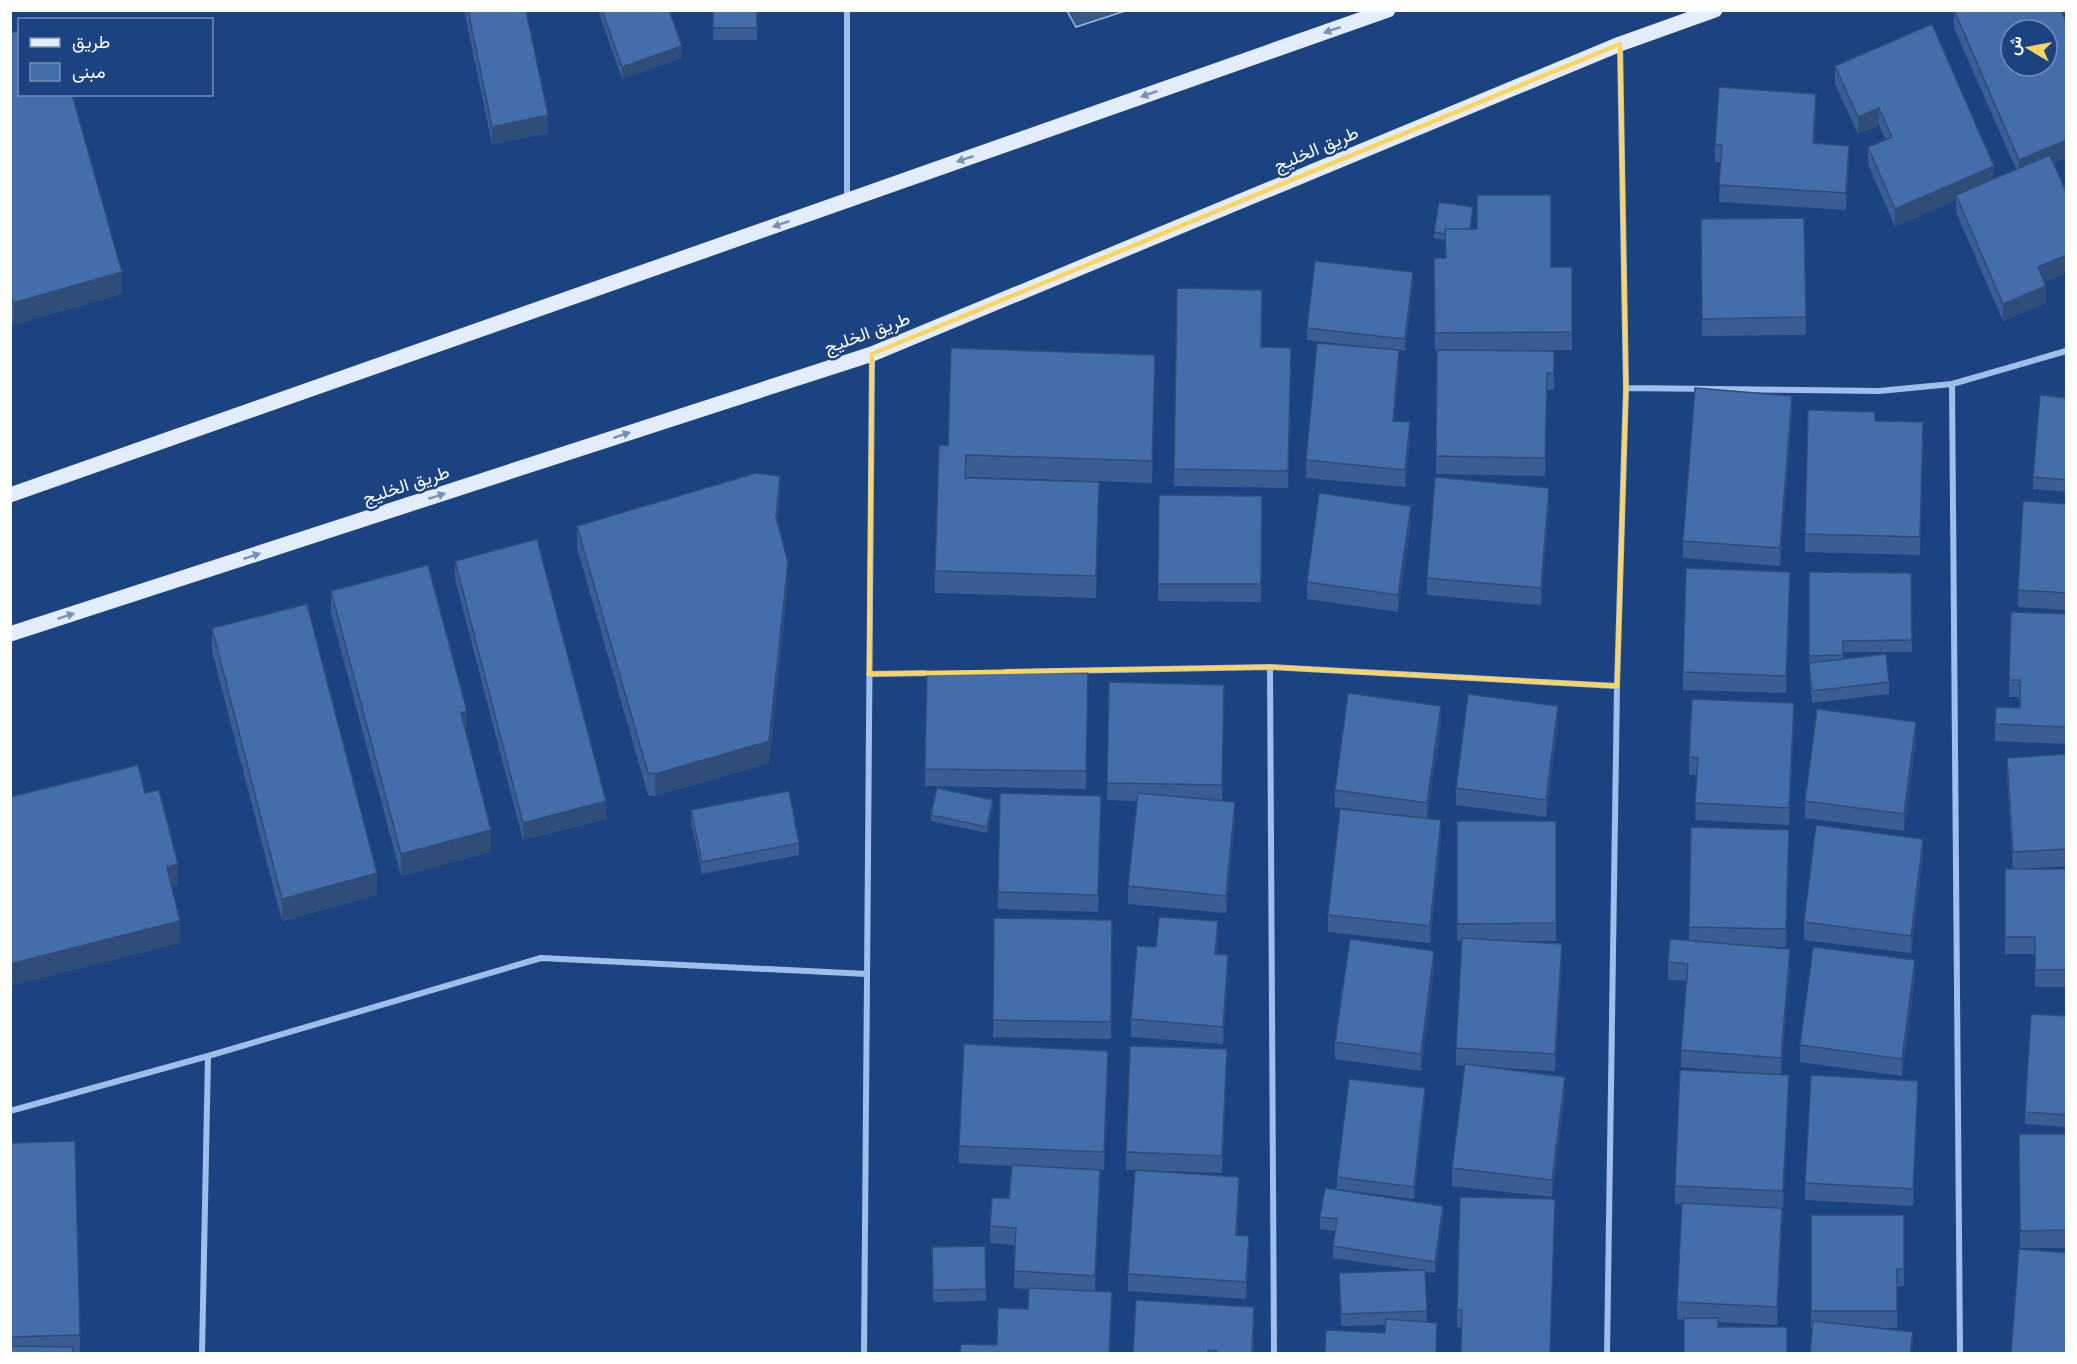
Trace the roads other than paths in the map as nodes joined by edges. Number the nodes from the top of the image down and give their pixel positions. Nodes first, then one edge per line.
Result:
1 (848, 10) edge
2 (1388, 10) edge
3 (1715, 10) edge
4 (1620, 44) junction
5 (847, 200) junction
6 (2067, 351) edge
7 (872, 354) junction
8 (1952, 384) junction
9 (1626, 388) junction
10 (10, 495) edge
11 (10, 634) edge
12 (1270, 667) junction
13 (999, 672) edge
14 (940, 673) edge
15 (869, 674) junction
16 (1617, 686) junction
17 (867, 974) junction
18 (208, 1056) junction
19 (10, 1111) edge
20 (202, 1353) edge
21 (864, 1353) edge
22 (1274, 1353) edge
23 (1607, 1353) edge
24 (1960, 1353) edge

1 - 5 street
2 -> 5 main road
3 - 4 main road, طريق الخليج
4 - 7 main road, طريق الخليج
4 - 9 street
5 -> 10 main road
6 - 8 street
11 -> 7 main road, طريق الخليج
7 - 15 street
8 - 9 street
8 - 24 street
9 - 16 street
12 - 13 street
12 - 16 street
12 - 22 street
14 - 15 street
15 - 17 street
16 - 23 street
17 - 18 street
17 - 21 street
18 - 19 street
18 - 20 street

